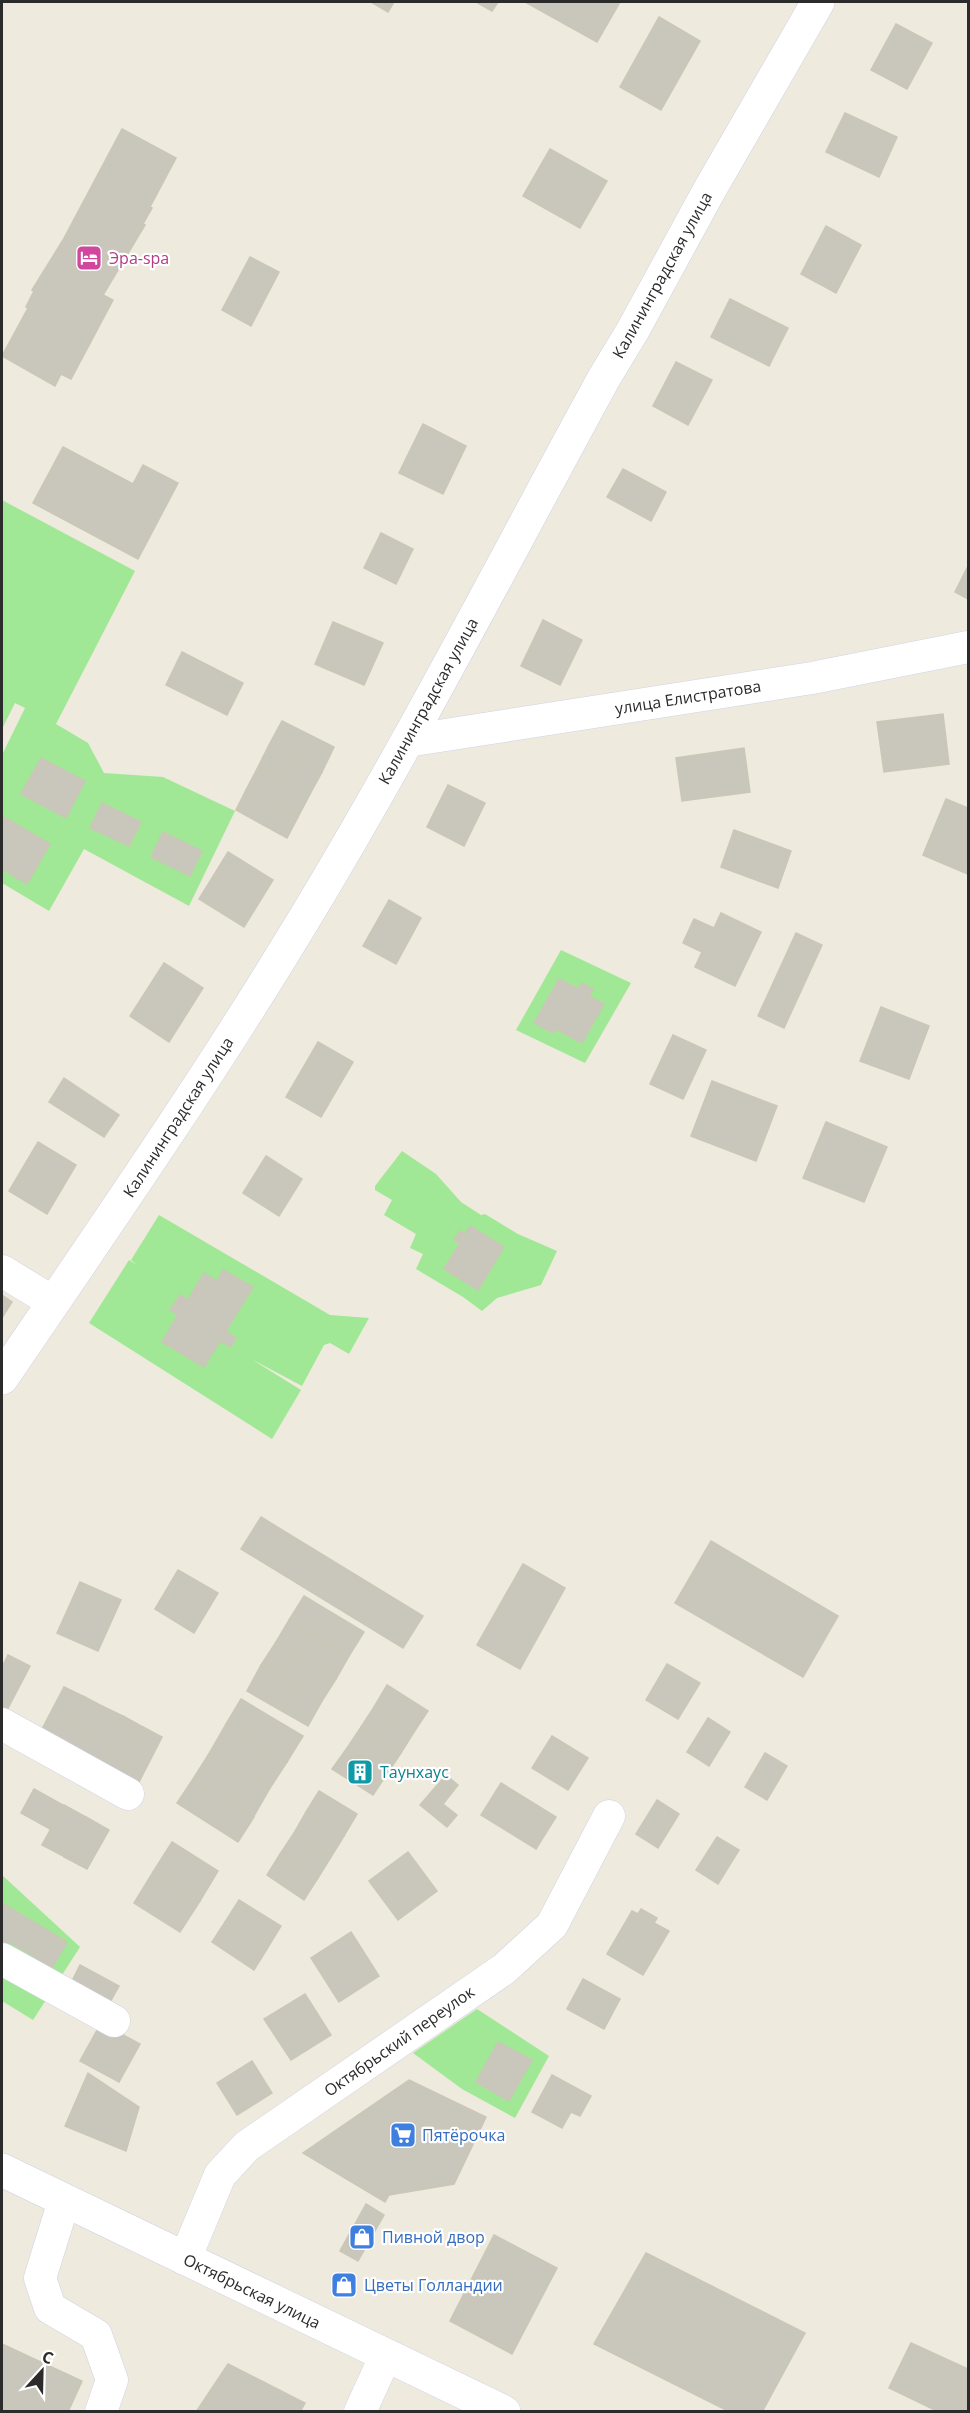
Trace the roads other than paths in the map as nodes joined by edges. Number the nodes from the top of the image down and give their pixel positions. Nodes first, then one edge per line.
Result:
1 (818, 2) edge
2 (969, 647) edge
3 (407, 741) junction
4 (2, 1270) edge
5 (53, 1302) junction
6 (2, 1378) edge
7 (2, 1724) edge
8 (128, 1794) dead end
9 (609, 1816) dead end
10 (2, 1959) edge
11 (114, 2021) dead end
12 (2, 2170) edge
13 (64, 2201) junction
14 (185, 2259) junction
15 (386, 2355) junction
16 (101, 2412) edge
17 (360, 2412) edge
18 (504, 2412) edge

1 - 3 street, Калининградская улица
2 - 3 street, улица Елистратова
3 - 5 street, Калининградская улица
4 - 5 street
5 - 6 street, Калининградская улица
7 - 8 street
9 - 14 street, Октябрьский переулок
10 - 11 street
12 - 13 street, Октябрьская улица
13 - 14 street, Октябрьская улица
13 - 16 street
14 - 15 street, Октябрьская улица
15 - 17 street
15 - 18 street, Октябрьская улица

